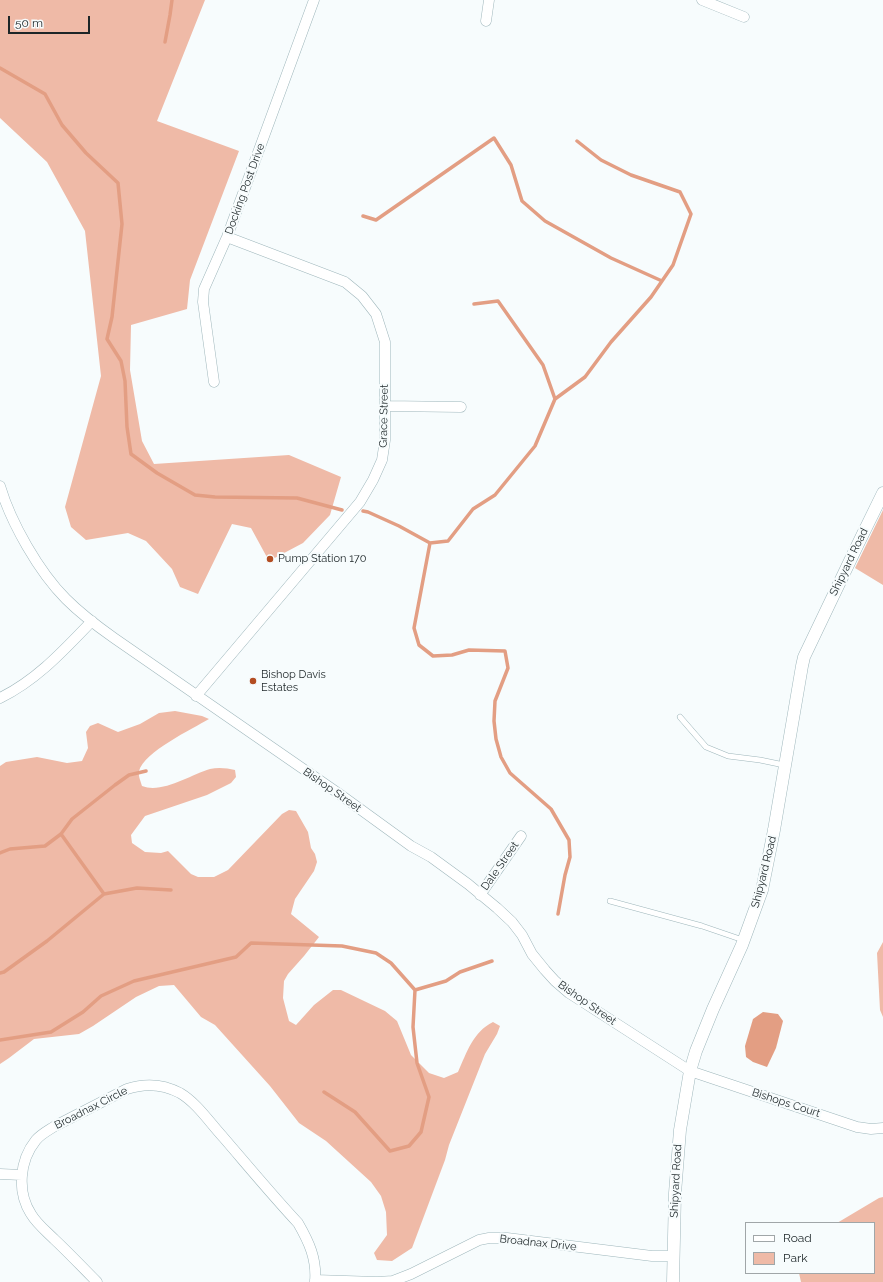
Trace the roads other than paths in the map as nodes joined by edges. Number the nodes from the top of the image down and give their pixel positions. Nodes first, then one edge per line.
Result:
1 (314, 0) edge
2 (489, 0) edge
3 (702, 0) edge
4 (744, 17) dead end
5 (486, 21) dead end
6 (228, 237) junction
7 (214, 382) dead end
8 (385, 406) junction
9 (461, 407) dead end
10 (0, 486) edge
11 (883, 493) edge
12 (92, 621) junction
13 (196, 696) junction
14 (0, 698) edge
15 (680, 717) dead end
16 (785, 765) junction
17 (521, 836) dead end
18 (480, 895) junction
19 (610, 901) dead end
20 (744, 940) junction
21 (690, 1071) junction
22 (883, 1128) edge
23 (0, 1174) edge
24 (22, 1174) junction
25 (674, 1256) junction
26 (315, 1281) edge
27 (97, 1282) edge
28 (673, 1282) edge

1 - 6 street, Docking Post Drive
2 - 5 street
3 - 4 street
6 - 7 street, Docking Post Drive
6 - 8 street, Grace Street
8 - 9 street
8 - 13 street, Grace Street
10 - 12 street, Bishop Street
11 - 16 street, Shipyard Road
12 - 13 street, Bishop Street
12 - 14 street
13 - 18 street, Bishop Street
15 - 16 lane
16 - 20 street, Shipyard Road
17 - 18 street, Dale Street
18 - 21 street, Bishop Street
19 - 20 lane
20 - 21 street, Shipyard Road
21 - 22 street, Bishops Court
21 - 25 street, Shipyard Road
23 - 24 street
24 - 26 street, Broadnax Circle
24 - 27 street, Broadnax Circle
25 - 26 street, Broadnax Drive
25 - 28 street, Shipyard Road

